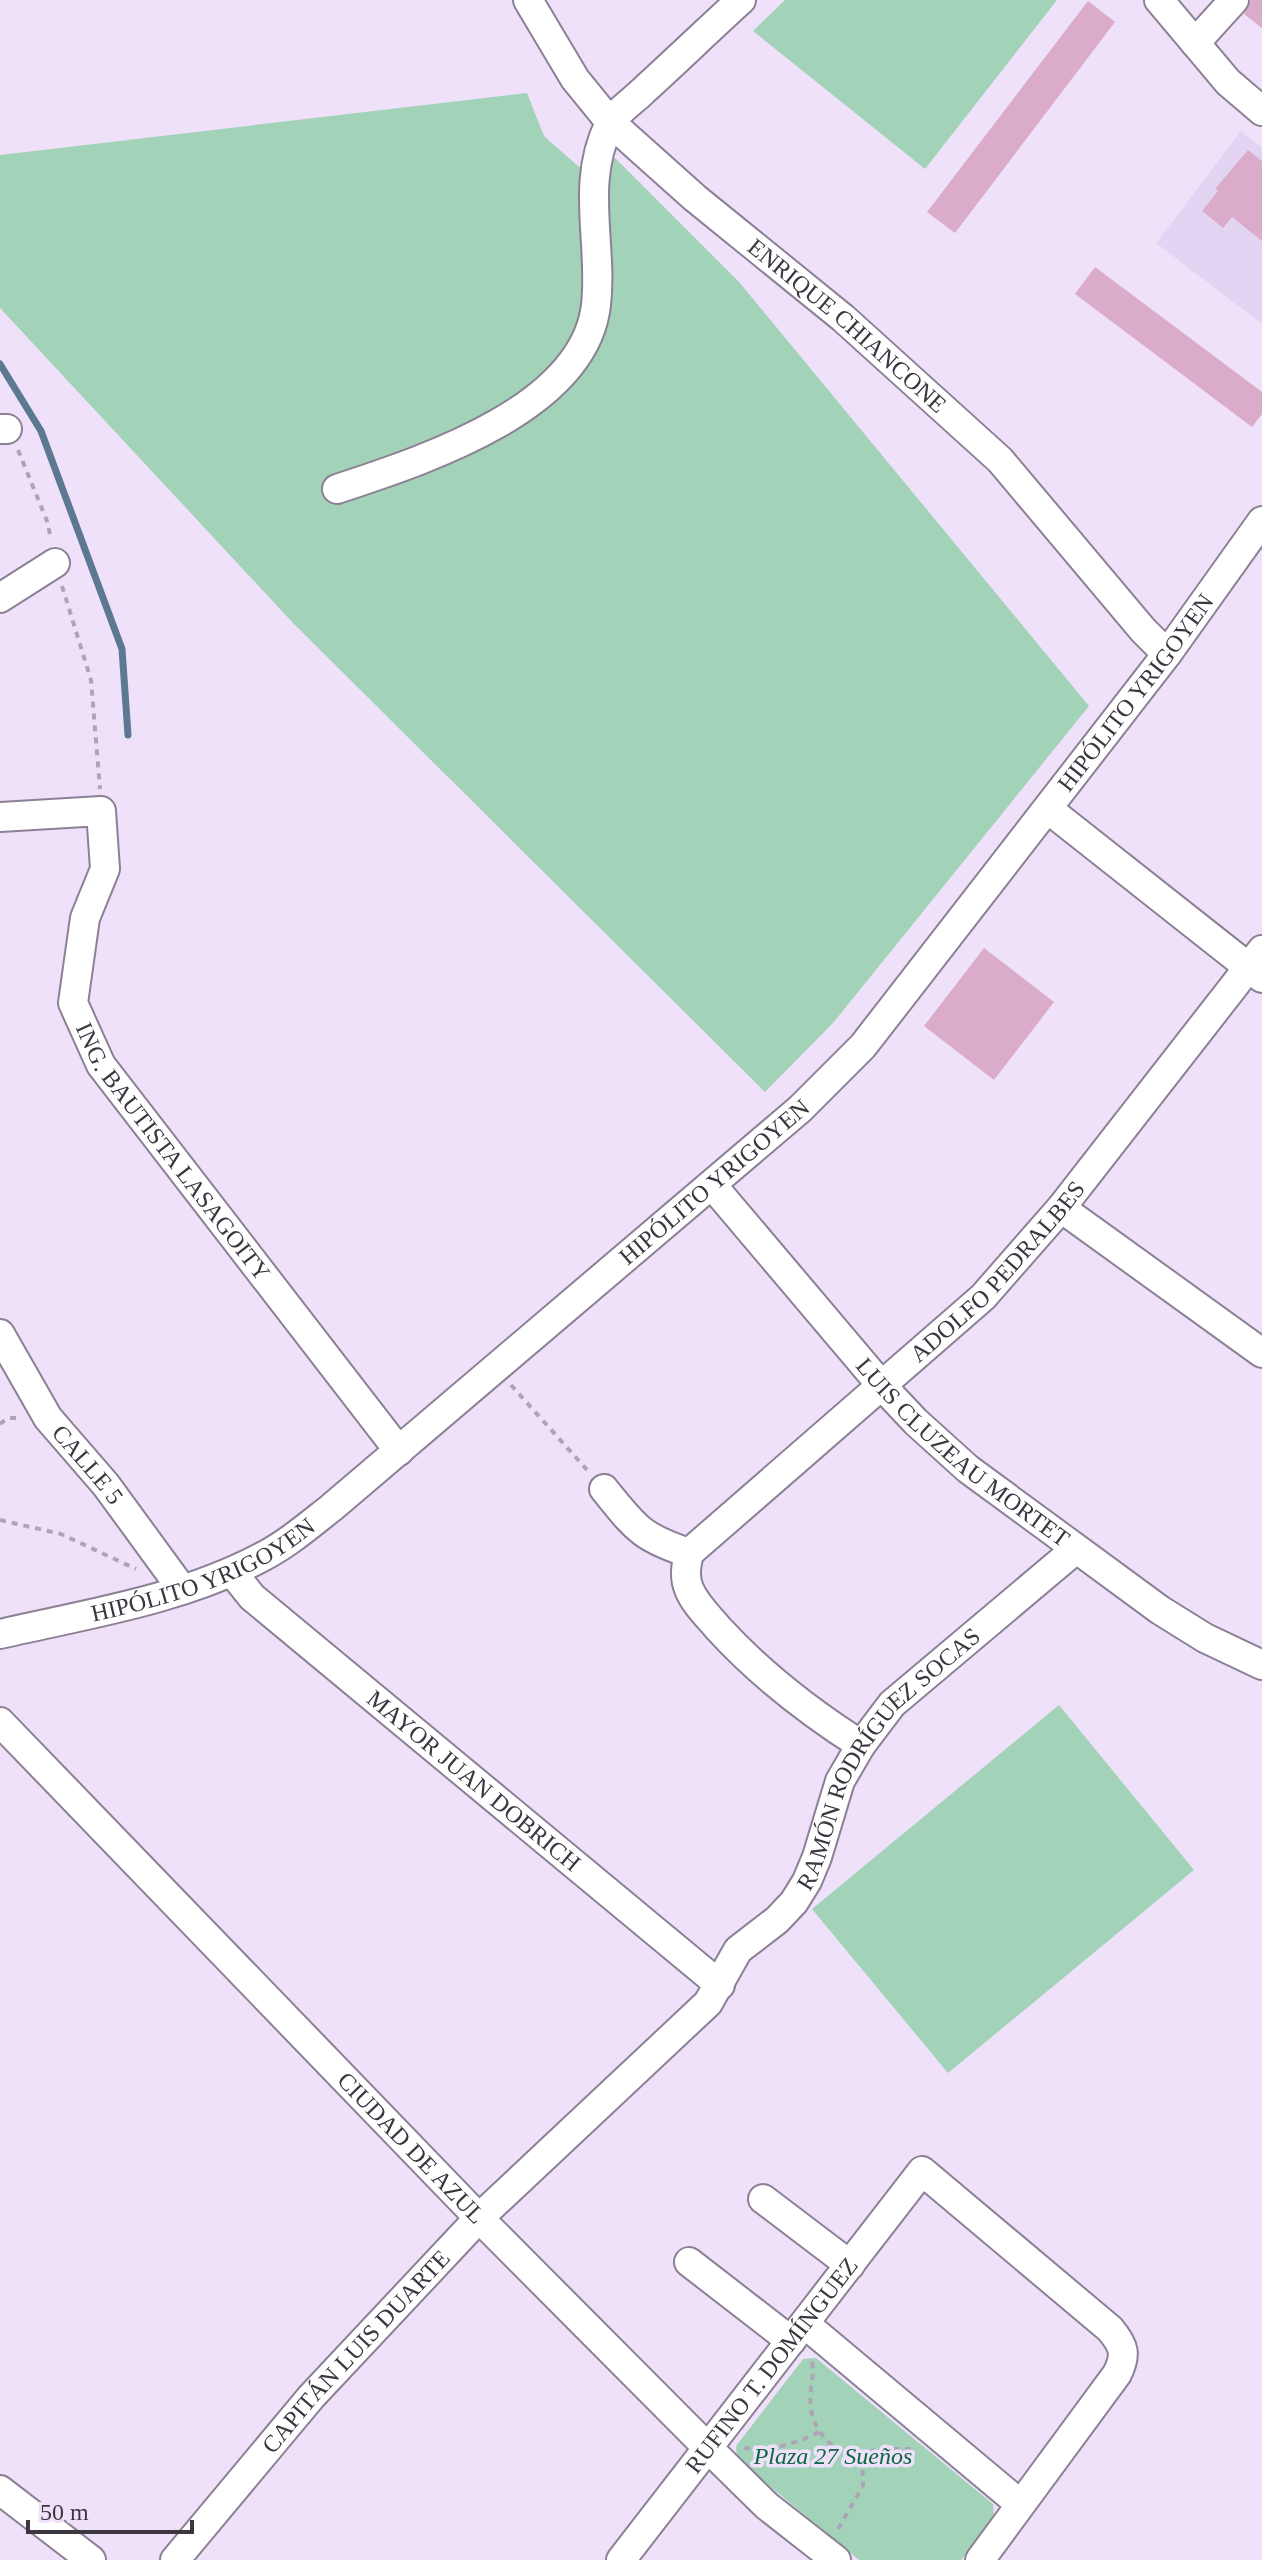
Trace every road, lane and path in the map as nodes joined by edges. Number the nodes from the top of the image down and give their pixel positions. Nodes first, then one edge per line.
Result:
1 (528, 0) edge
2 (741, 0) edge
3 (1159, 0) edge
4 (1234, 0) edge
5 (1195, 43) junction
6 (1262, 111) edge
7 (610, 122) junction
8 (3, 429) edge
9 (337, 489) dead end
10 (1262, 521) edge
11 (55, 563) junction
12 (0, 598) edge
13 (1167, 654) junction
14 (1048, 809) junction
15 (101, 811) junction
16 (0, 817) edge
17 (1257, 965) edge
18 (712, 1185) junction
19 (1061, 1208) junction
20 (0, 1334) edge
21 (1262, 1353) edge
22 (496, 1368) junction
23 (882, 1386) junction
24 (399, 1451) junction
25 (604, 1489) joint
26 (0, 1520) edge
27 (1076, 1549) junction
28 (689, 1553) junction
29 (232, 1572) junction
30 (175, 1579) junction
31 (0, 1634) edge
32 (1262, 1665) edge
33 (0, 1722) edge
34 (861, 1745) junction
35 (720, 1985) junction
36 (763, 2199) dead end
37 (479, 2218) junction
38 (689, 2262) dead end
39 (850, 2265) junction
40 (798, 2333) junction
41 (819, 2432) junction
42 (707, 2447) junction
43 (742, 2447) dead end
44 (862, 2453) junction
45 (960, 2454) junction
46 (0, 2490) edge
47 (1020, 2504) junction
48 (838, 2529) dead end
49 (91, 2560) edge
50 (175, 2560) edge
51 (621, 2560) edge
52 (836, 2560) edge
53 (980, 2560) edge

1 - 7 street, ENRIQUE CHIANCONE
2 - 7 street
3 - 5 street
4 - 5 street
5 - 6 street
7 - 9 street
7 - 13 street, ENRIQUE CHIANCONE
8 - 11 path
10 - 13 street, HIPÓLITO YRIGOYEN
11 - 12 street
11 - 15 path
13 - 14 street, HIPÓLITO YRIGOYEN
14 - 17 street
14 - 18 street, HIPÓLITO YRIGOYEN
15 - 16 street
15 - 24 street, ING. BAUTISTA LASAGOITY
17 - 19 street, ADOLFO PEDRALBES
18 - 22 street, HIPÓLITO YRIGOYEN
18 - 23 street, LUIS CLUZEAU MORTET
19 - 21 street
19 - 23 street, ADOLFO PEDRALBES
20 - 30 street, CALLE 5
22 - 24 street, HIPÓLITO YRIGOYEN
22 - 25 path
23 - 27 street, LUIS CLUZEAU MORTET
23 - 28 street, ADOLFO PEDRALBES
24 - 29 street, HIPÓLITO YRIGOYEN
25 - 28 street
26 - 30 path
27 - 32 street, LUIS CLUZEAU MORTET
27 - 34 street, RAMÓN RODRÍGUEZ SOCAS
28 - 34 street
29 - 30 street, HIPÓLITO YRIGOYEN
29 - 35 street, MAYOR JUAN DOBRICH
30 - 31 street, HIPÓLITO YRIGOYEN
33 - 37 street, CIUDAD DE AZUL
34 - 35 street, RAMÓN RODRÍGUEZ SOCAS
35 - 37 street, CAPITÁN LUIS DUARTE
36 - 39 street
37 - 42 street, CIUDAD DE AZUL
37 - 50 street, CAPITÁN LUIS DUARTE
38 - 40 street
39 - 40 street, RUFINO T. DOMÍNGUEZ
39 - 47 street, RUFINO T. DOMÍNGUEZ
40 - 41 path
40 - 42 street, RUFINO T. DOMÍNGUEZ
40 - 45 street
41 - 43 path
41 - 44 path
42 - 51 street, RUFINO T. DOMÍNGUEZ
42 - 52 street, CIUDAD DE AZUL
44 - 45 path
44 - 48 path
45 - 47 street
46 - 49 street
47 - 53 street

